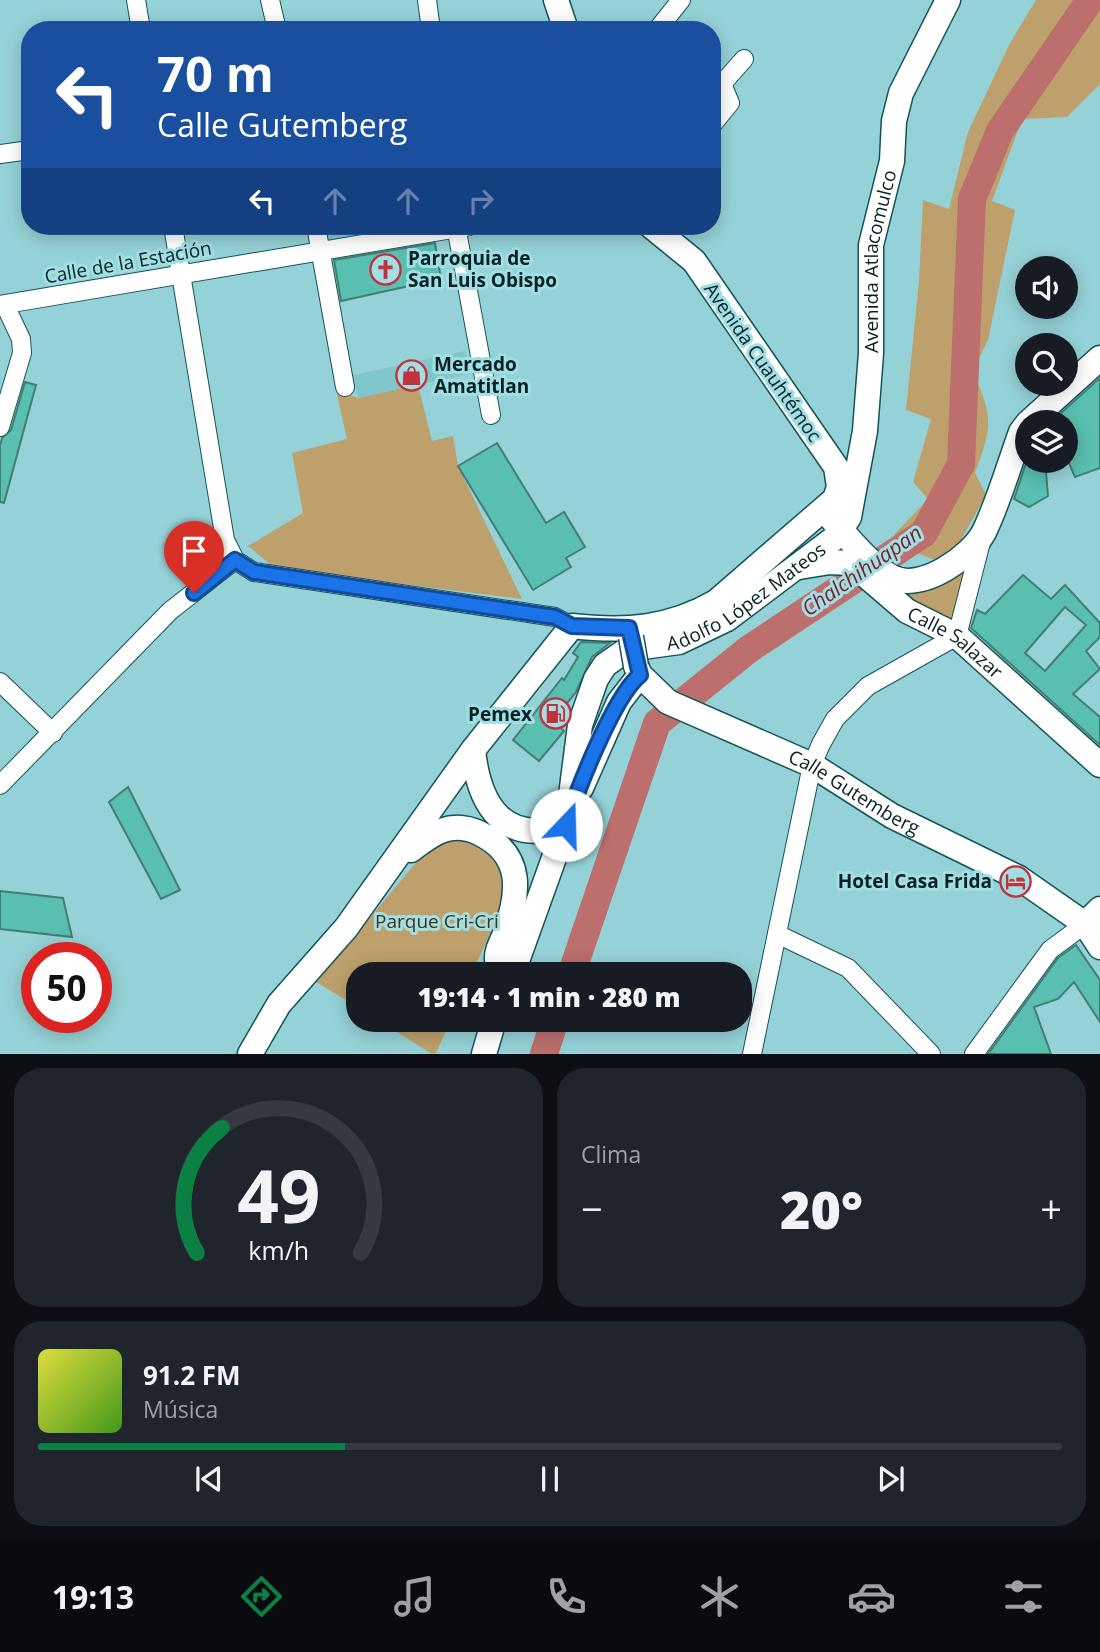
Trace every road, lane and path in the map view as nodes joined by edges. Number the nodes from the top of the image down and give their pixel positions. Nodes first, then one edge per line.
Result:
1 (136, 0) edge
2 (270, 0) edge
3 (427, 0) edge
4 (556, 0) edge
5 (681, 0) edge
6 (948, 0) edge
7 (140, 21) edge
8 (274, 21) edge
9 (430, 21) edge
10 (563, 21) edge
11 (664, 21) edge
12 (744, 59) dead end
13 (721, 114) edge
14 (21, 151) edge
15 (0, 154) edge
16 (174, 235) edge
17 (317, 235) edge
18 (412, 235) edge
19 (462, 235) edge
20 (662, 235) edge
21 (320, 252) junction
22 (181, 275) junction
23 (3, 305) edge
24 (1100, 358) edge
25 (345, 387) dead end
26 (1042, 410) edge
27 (491, 415) dead end
28 (0, 427) edge
29 (1015, 448) edge
30 (824, 511) junction
31 (846, 535) junction
32 (983, 535) junction
33 (235, 560) junction
34 (791, 568) junction
35 (886, 583) junction
36 (572, 626) junction
37 (630, 632) junction
38 (957, 636) junction
39 (641, 675) junction
40 (0, 682) edge
41 (53, 733) junction
42 (473, 750) junction
43 (812, 765) junction
44 (1100, 765) edge
45 (0, 785) edge
46 (567, 822) junction
47 (553, 863) junction
48 (391, 866) junction
49 (517, 886) junction
50 (1092, 917) edge
51 (777, 934) junction
52 (1100, 947) edge
53 (498, 962) edge
54 (517, 962) edge
55 (491, 1032) edge
56 (250, 1054) edge
57 (484, 1054) edge
58 (752, 1054) edge
59 (930, 1054) edge
60 (974, 1054) edge

1 - 7 street
2 - 8 street
3 - 9 street
4 - 10 main road
5 - 11 street
6 - 31 main road, Avenida Atlacomulco
12 - 13 street
14 - 15 street
16 - 22 street
17 - 21 street
18 - 21 street, Calle de la Estación
19 - 27 street
20 - 30 main road, Avenida Cuauhtémoc
21 - 22 street, Calle de la Estación
21 - 25 street
22 - 23 street, Calle de la Estación
22 - 33 street
23 - 28 street
24 - 26 main road
29 - 32 main road
30 - 31 main road
30 - 37 main road
31 - 34 main road, Adolfo López Mateos
31 - 35 main road
32 - 35 main road
32 - 38 street
33 - 36 street
33 - 41 street
34 - 35 main road, Calle Salazar
34 - 46 main road, Adolfo López Mateos
35 - 38 main road, Calle Salazar
36 - 37 main road
36 - 42 main road
37 - 39 main road, bridge
38 - 43 street
38 - 44 main road, Calle Salazar
39 - 43 main road, Calle Gutemberg
39 - 46 main road
40 - 41 street
41 - 45 street
42 - 46 main road
42 - 48 main road
43 - 50 main road, Calle Gutemberg
43 - 51 street
46 - 47 main road
47 - 49 main road
47 - 54 main road
48 - 49 main road
48 - 56 main road
49 - 53 main road
50 - 52 main road, Calle Gutemberg
50 - 60 street
51 - 58 street
51 - 59 street
55 - 57 main road

